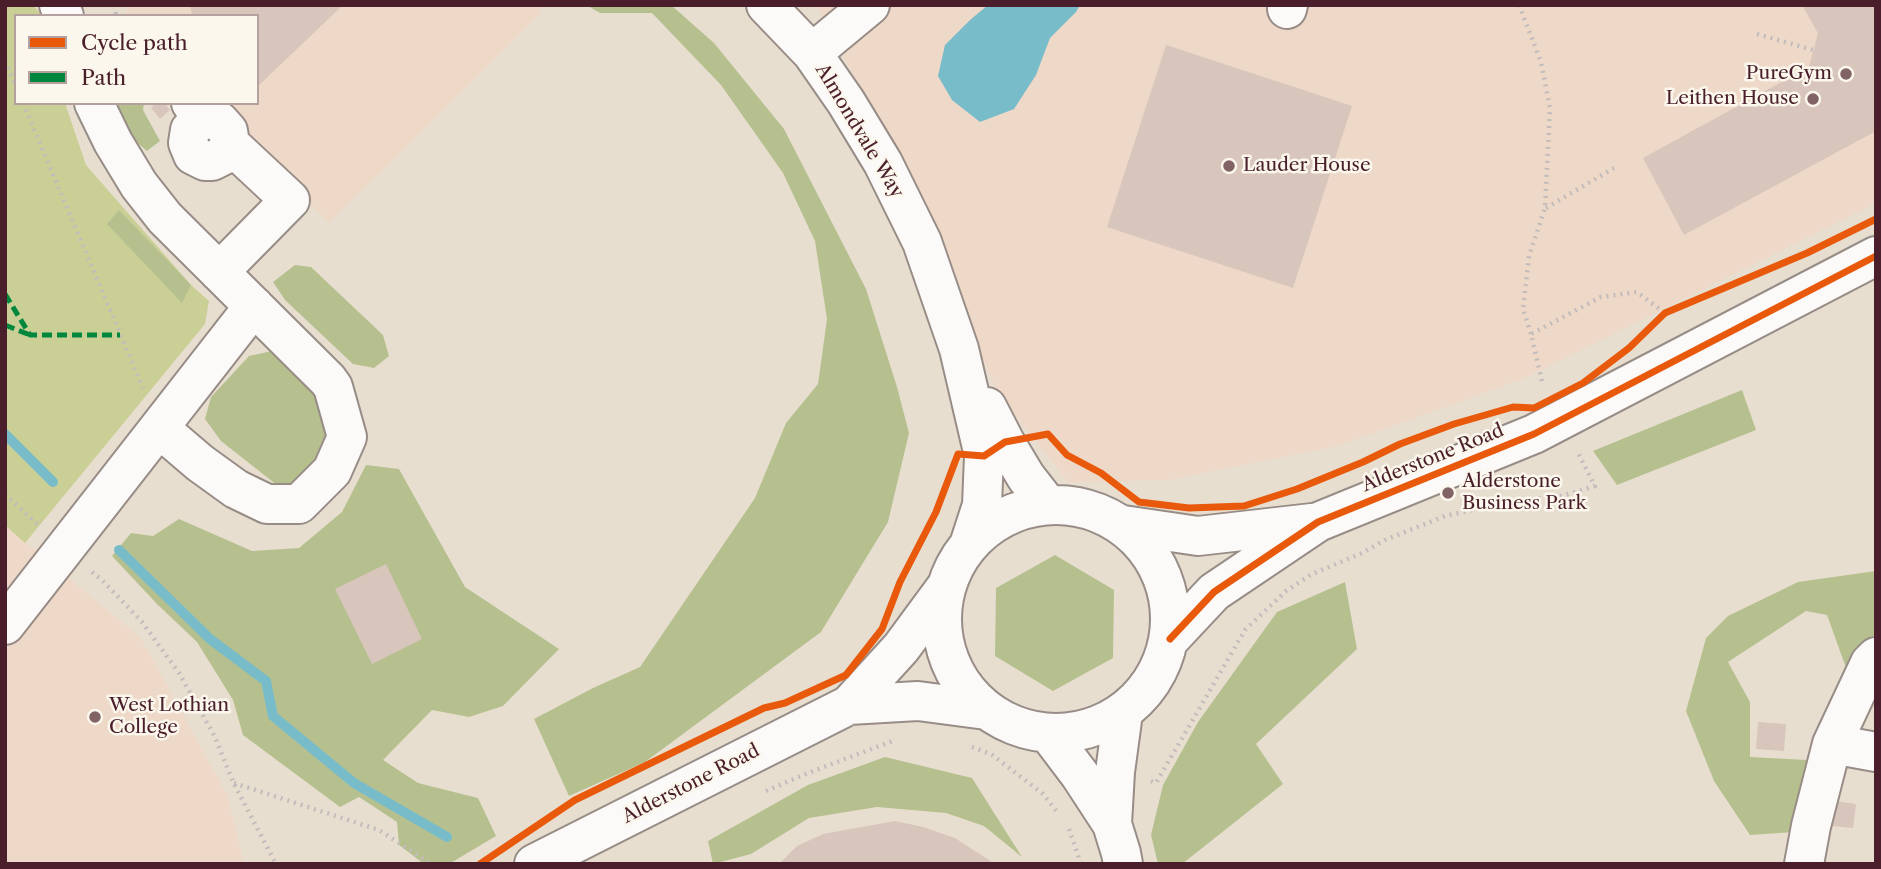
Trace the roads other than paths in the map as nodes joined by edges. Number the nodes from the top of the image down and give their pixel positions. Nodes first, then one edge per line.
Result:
1 (766, 5) edge
2 (870, 5) edge
3 (812, 53) junction
4 (95, 105) edge
5 (209, 122) edge
6 (1876, 256) edge
7 (219, 272) junction
8 (254, 306) junction
9 (959, 349) junction
10 (159, 428) junction
11 (1047, 504) junction
12 (1318, 522) junction
13 (1123, 525) junction
14 (970, 542) junction
15 (946, 587) junction
16 (5, 625) edge
17 (1170, 639) junction
18 (1876, 657) edge
19 (849, 705) junction
20 (986, 710) junction
21 (1123, 713) junction
22 (1049, 734) junction
23 (1832, 744) junction
24 (1876, 752) edge
25 (1112, 824) junction
26 (534, 864) edge
27 (1123, 864) edge
28 (1804, 864) edge

1 - 3 street, Almondvale Way
2 - 3 street
3 - 9 street, Almondvale Way
4 - 7 street
5 - 7 street
6 - 12 street, Alderstone Road
7 - 8 street
8 - 10 street
8 - 10 street
9 - 11 street, Almondvale Way
9 - 14 street, Almondvale Way
10 - 16 street
11 - 13 street
11 - 14 street
12 - 13 street, Alderstone Road
12 - 17 street, Alderstone Road
13 - 17 street
14 - 15 street
15 - 19 street, Alderstone Road
15 - 20 street
17 - 21 street
18 - 23 street
19 - 20 street, Alderstone Road
19 - 26 street, Alderstone Road
20 - 22 street
21 - 22 street
21 - 25 street
22 - 25 street
23 - 24 street
23 - 28 street
25 - 27 street

